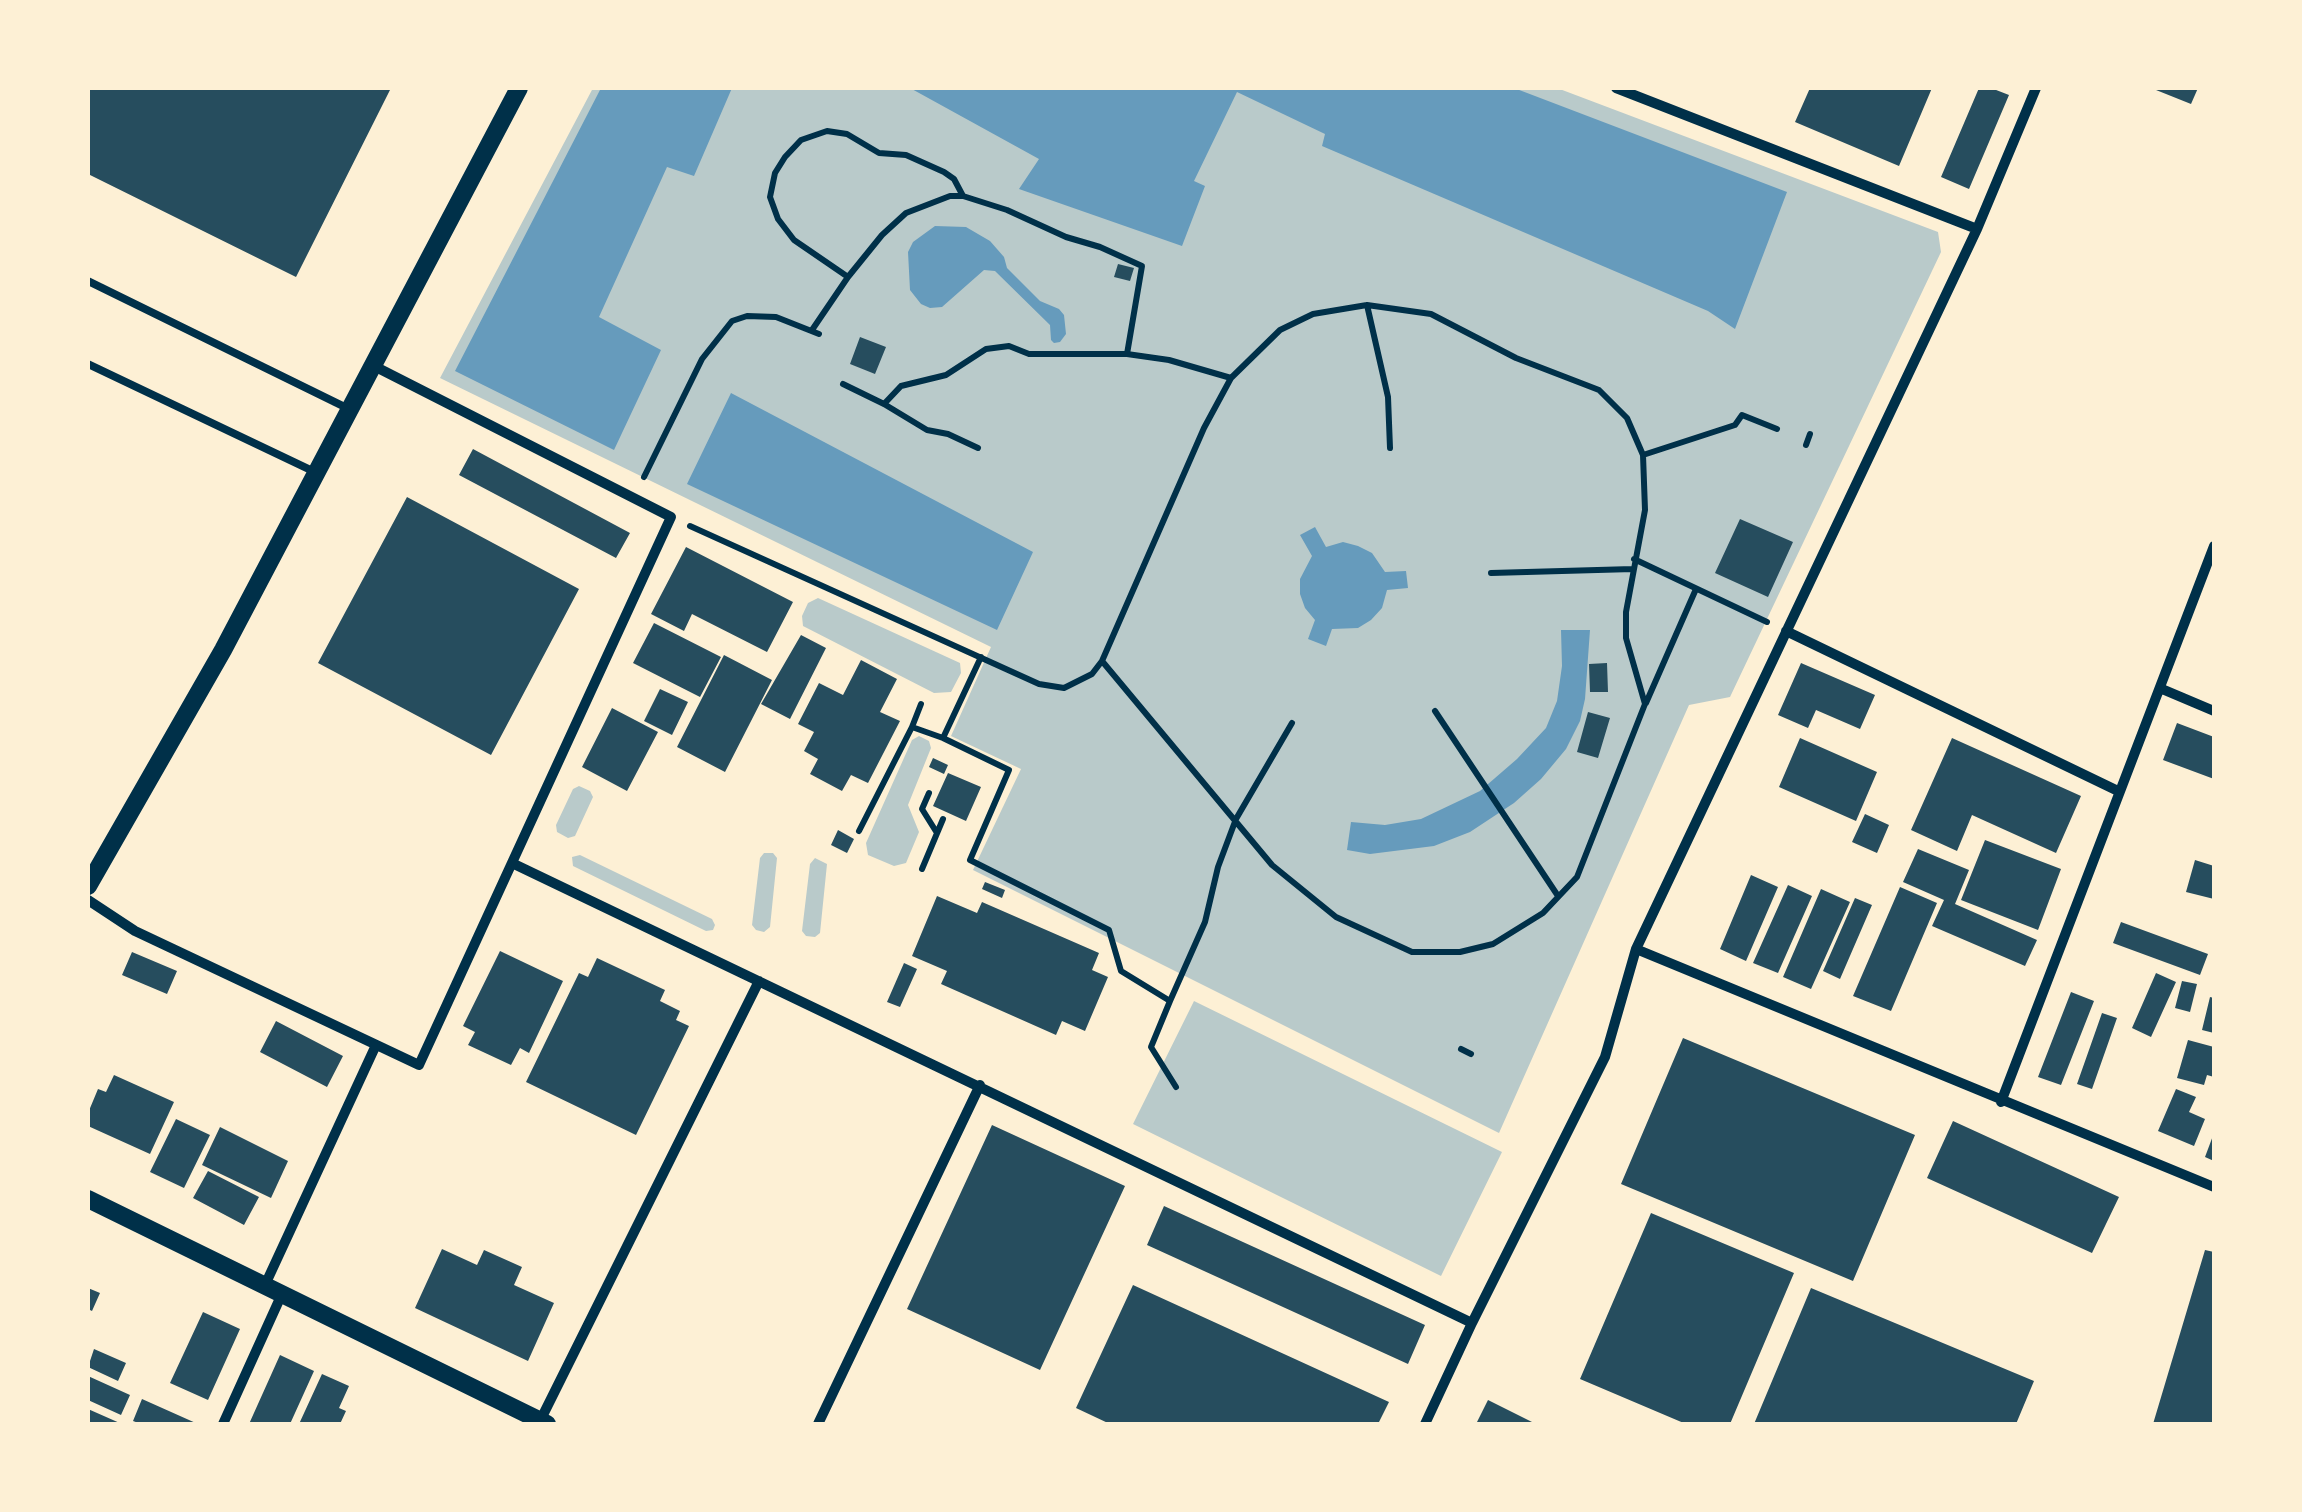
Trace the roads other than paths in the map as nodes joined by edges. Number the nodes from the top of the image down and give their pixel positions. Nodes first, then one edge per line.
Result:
1 (518, 88) edge
2 (1616, 88) edge
3 (2036, 88) edge
4 (1977, 229) junction
5 (88, 282) edge
6 (88, 364) edge
7 (374, 366) junction
8 (350, 409) junction
9 (317, 473) junction
10 (2214, 546) edge
11 (1786, 630) junction
12 (2162, 690) junction
13 (2214, 711) edge
14 (2118, 791) junction
15 (514, 864) junction
16 (88, 886) edge
17 (88, 900) edge
18 (1636, 949) junction
19 (759, 981) junction
20 (376, 1045) junction
21 (980, 1085) junction
22 (2001, 1102) junction
23 (2214, 1187) edge
24 (88, 1199) edge
25 (273, 1291) junction
26 (1472, 1323) junction
27 (544, 1423) edge
28 (222, 1424) edge
29 (818, 1424) edge
30 (1425, 1424) edge

1 - 7 street
2 - 4 street
3 - 4 street
4 - 11 street
5 - 8 lane
6 - 9 lane
7 - 8 street
7 - 15 street
8 - 9 street
9 - 16 street
10 - 12 street
11 - 14 street
11 - 18 street
12 - 13 street
12 - 14 street
14 - 22 street
15 - 19 street
15 - 20 street
17 - 20 street
18 - 22 street
18 - 26 street
19 - 21 street
19 - 27 street
20 - 25 street
21 - 26 street
21 - 29 street
22 - 23 street
24 - 25 street
25 - 27 street
25 - 28 street
26 - 30 street

